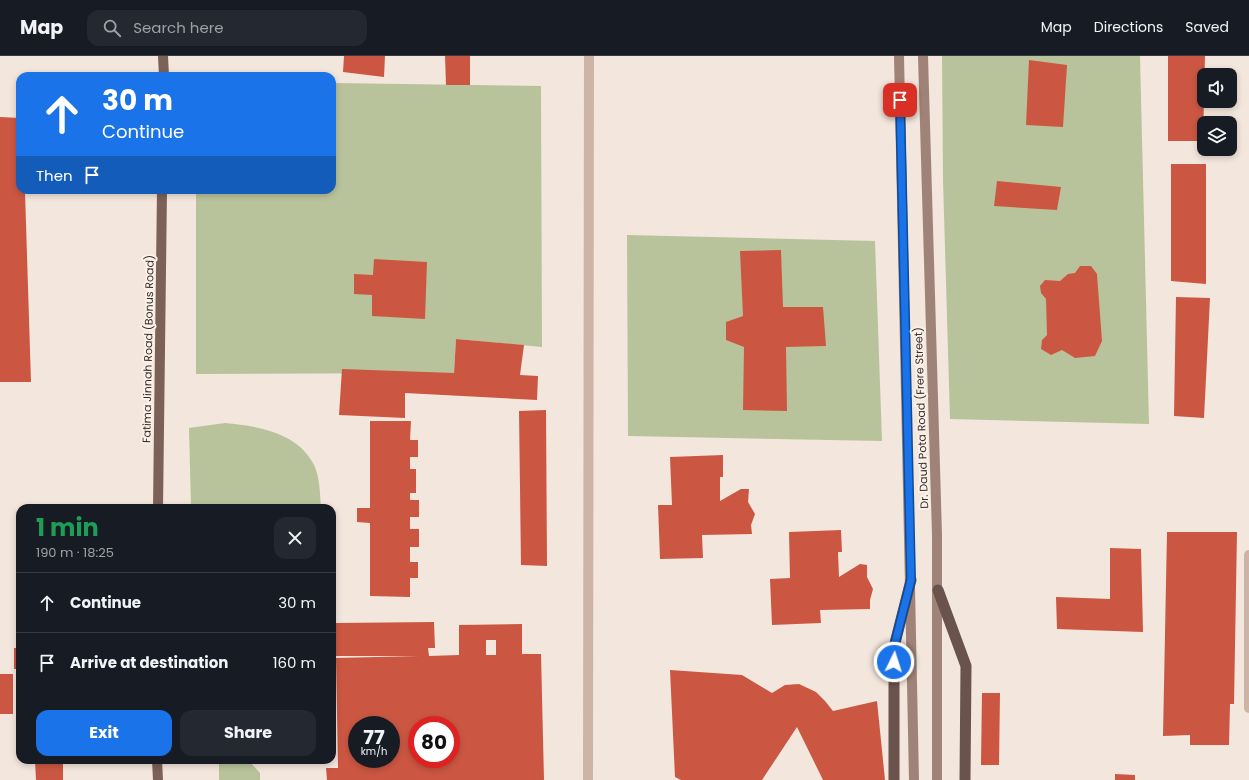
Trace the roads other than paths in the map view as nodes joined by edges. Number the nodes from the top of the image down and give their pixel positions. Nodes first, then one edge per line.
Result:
1 (164, 56) edge
2 (589, 56) edge
3 (898, 56) edge
4 (923, 56) edge
5 (164, 72) edge
6 (162, 194) edge
7 (158, 504) edge
8 (1249, 555) edge
9 (911, 580) junction
10 (938, 590) junction
11 (1249, 708) edge
12 (158, 764) edge
13 (158, 780) edge
14 (588, 780) edge
15 (894, 780) edge
16 (914, 780) edge
17 (938, 780) edge
18 (965, 780) edge

1 - 5 main road
2 - 14 street
3 - 9 main road, Dr. Daud Pota Road (Frere Street)
4 - 10 main road, Dr. Daud Pota Road (Frere Street)
6 - 7 main road, Fatima Jinnah Road (Bonus Road)
8 - 11 street
9 - 15 highway
9 - 16 main road, Dr. Daud Pota Road (Frere Street)
10 - 17 main road, Dr. Daud Pota Road (Frere Street)
10 - 18 highway
12 - 13 main road

